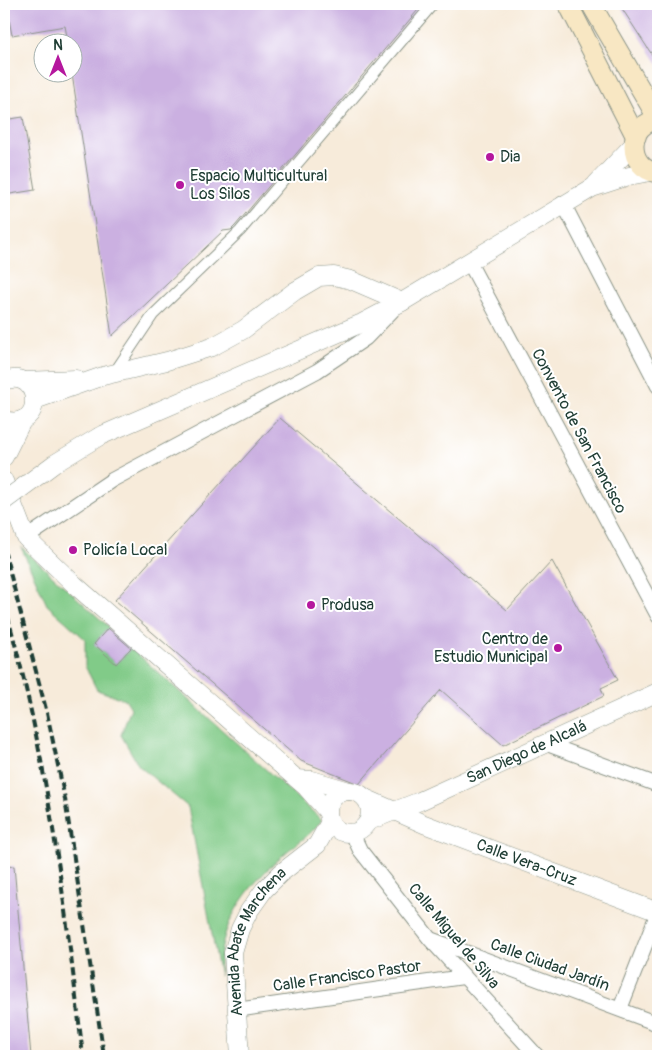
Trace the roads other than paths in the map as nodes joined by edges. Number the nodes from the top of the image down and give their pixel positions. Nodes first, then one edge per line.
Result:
1 (433, 4) edge
2 (568, 4) edge
3 (591, 4) edge
4 (658, 119) edge
5 (634, 141) junction
6 (655, 174) edge
7 (592, 188) junction
8 (563, 203) junction
9 (469, 262) junction
10 (402, 302) junction
11 (109, 375) junction
12 (12, 378) edge
13 (658, 386) edge
14 (34, 400) junction
15 (4, 420) edge
16 (23, 420) junction
17 (4, 457) edge
18 (4, 481) edge
19 (4, 501) edge
20 (26, 538) junction
21 (658, 616) edge
22 (658, 692) edge
23 (547, 744) junction
24 (297, 780) junction
25 (658, 785) edge
26 (349, 791) junction
27 (365, 798) junction
28 (396, 810) junction
29 (369, 820) junction
30 (338, 825) junction
31 (658, 912) edge
32 (430, 939) junction
33 (463, 977) junction
34 (620, 1009) junction
35 (236, 1010) junction
36 (658, 1024) edge
37 (240, 1056) edge
38 (537, 1056) edge

1 - 11 street
2 - 5 main road
3 - 4 main road
4 - 5 main road
5 - 6 main road
5 - 7 street
6 - 7 street
7 - 8 street
8 - 9 street
8 - 13 street
9 - 10 street
9 - 21 street, Convento de San Francisco
10 - 11 street
10 - 19 street, bridge
10 - 20 street
11 - 12 street
11 - 14 street
12 - 14 street
14 - 16 street
15 - 16 street
16 - 17 street
18 - 20 street
20 - 24 street
22 - 23 street, San Diego de Alcalá
23 - 25 street
23 - 28 street, San Diego de Alcalá
24 - 26 street
24 - 30 street
26 - 27 street
26 - 30 street
27 - 28 street
27 - 29 street
28 - 29 street, San Diego de Alcalá
28 - 31 street, Calle Vera-Cruz
29 - 30 street
30 - 32 street, Calle Miguel de Silva
30 - 35 street, Avenida Abate Marchena
31 - 34 street
32 - 33 street, Calle Miguel de Silva
32 - 34 street, Calle Ciudad Jardín
33 - 35 street, Calle Francisco Pastor
33 - 38 street, Calle Miguel de Silva
34 - 36 street, Calle Ciudad Jardín
35 - 37 street, Avenida Abate Marchena

